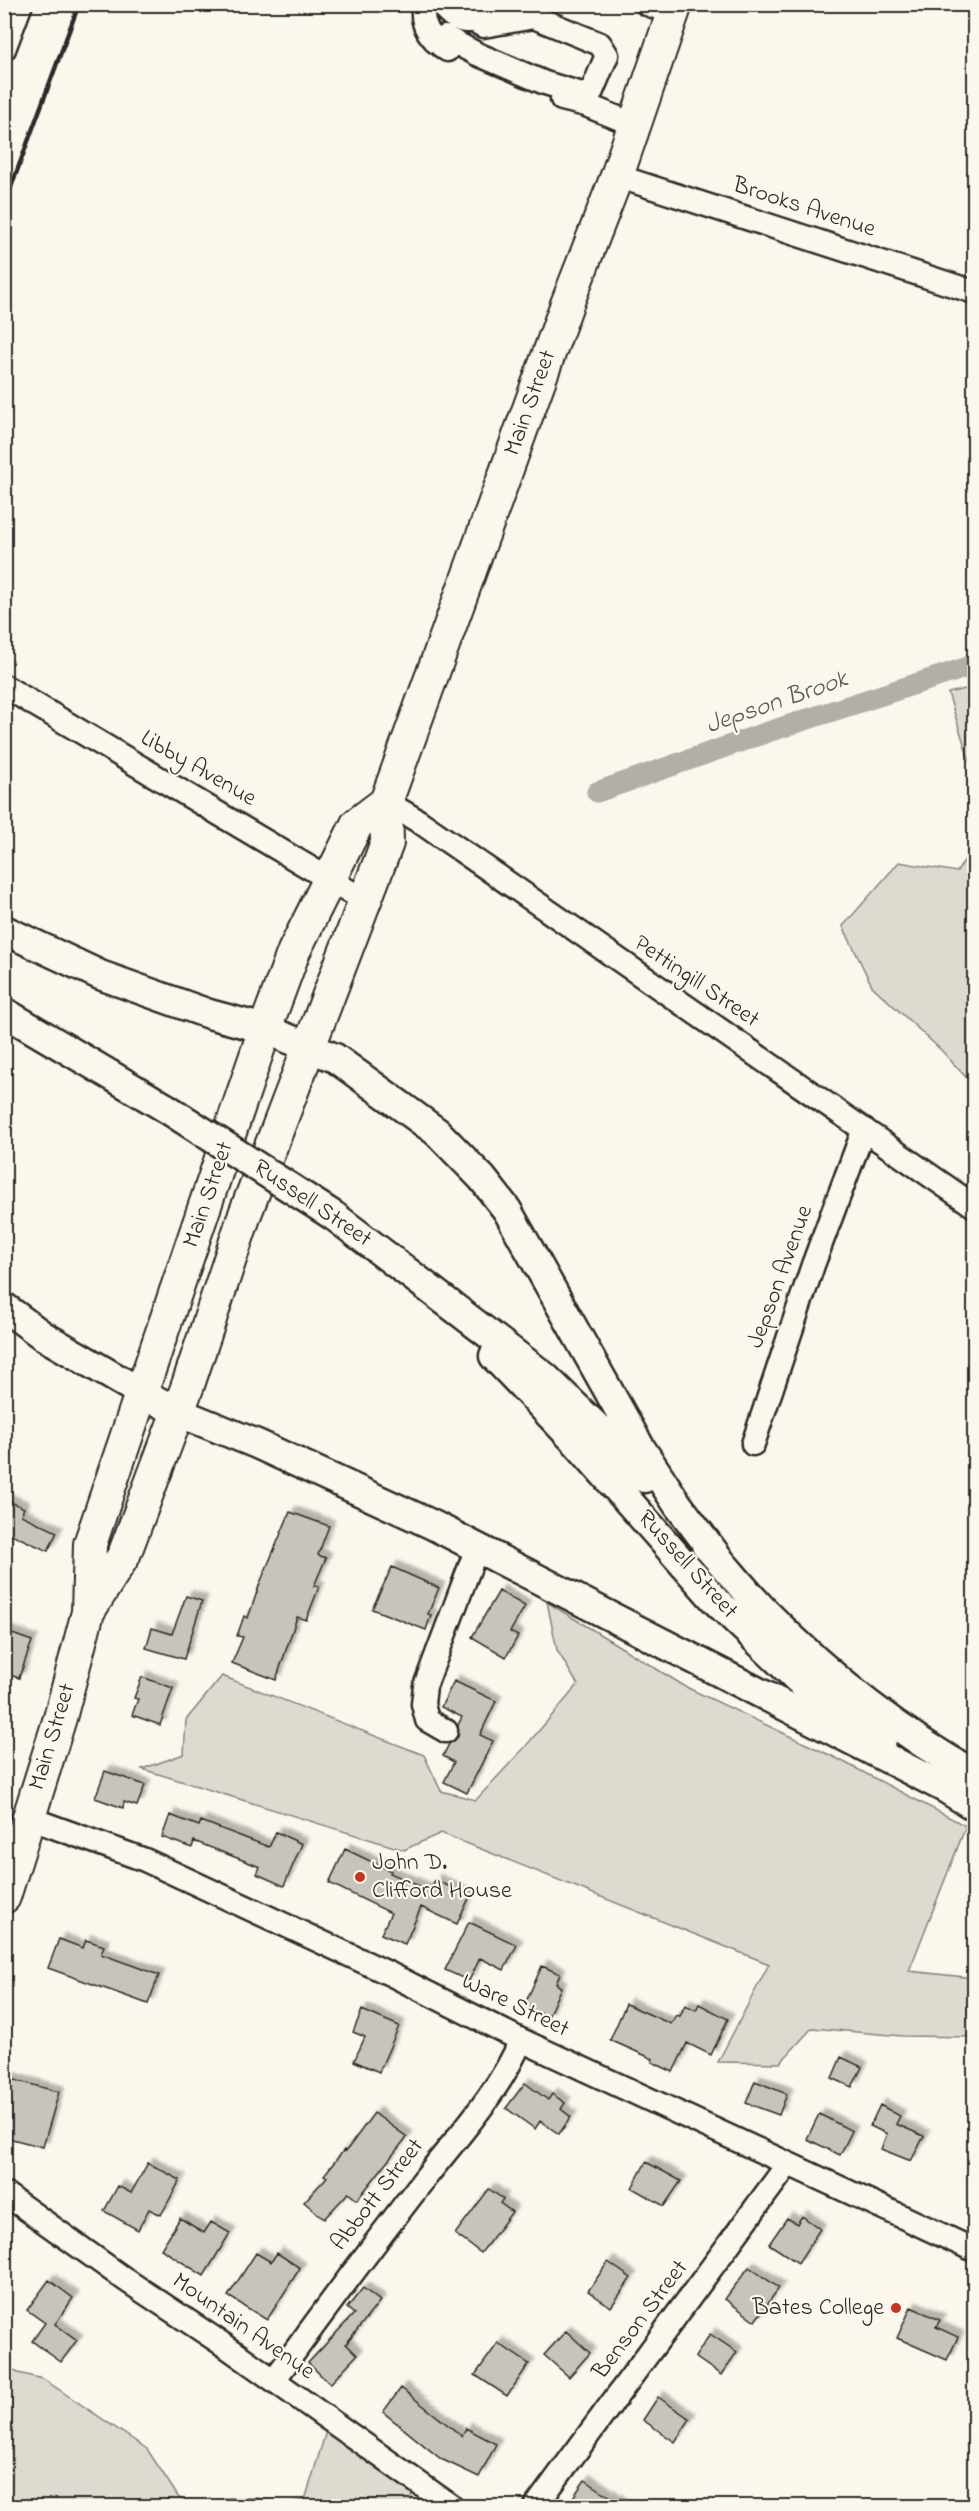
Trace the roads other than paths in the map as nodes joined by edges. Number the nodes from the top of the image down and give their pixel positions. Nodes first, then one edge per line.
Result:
1 (21, 4) edge
2 (424, 4) edge
3 (440, 4) edge
4 (666, 7) edge
5 (476, 21) junction
6 (436, 42) junction
7 (4, 49) edge
8 (586, 105) junction
9 (634, 125) junction
10 (617, 176) junction
11 (975, 292) edge
12 (4, 686) edge
13 (386, 802) junction
14 (329, 878) junction
15 (364, 900) junction
16 (4, 930) edge
17 (4, 1012) edge
18 (265, 1029) junction
19 (308, 1047) junction
20 (864, 1129) junction
21 (975, 1206) edge
22 (430, 1289) junction
23 (4, 1307) edge
24 (140, 1392) junction
25 (178, 1412) junction
26 (753, 1444) dead end
27 (477, 1548) junction
28 (719, 1559) junction
29 (88, 1612) junction
30 (446, 1731) dead end
31 (975, 1774) edge
32 (975, 1806) edge
33 (29, 1818) junction
34 (4, 1897) edge
35 (521, 2040) junction
36 (788, 2164) junction
37 (4, 2193) edge
38 (975, 2250) edge
39 (274, 2380) junction
40 (451, 2506) edge
41 (536, 2506) edge

1 - 7 street
2 - 6 street
3 - 5 street
4 - 9 highway, Main Street
5 - 6 street
5 - 8 street
6 - 8 street
8 - 9 street
9 - 10 highway, Main Street
10 - 11 street, Brooks Avenue
10 - 13 highway, Main Street
12 - 14 street, Libby Avenue
13 - 14 highway, Main Street
13 - 15 highway, Main Street
13 - 20 street, Pettingill Street
14 - 15 street, Libby Avenue
14 - 18 highway, Main Street
15 - 19 highway, Main Street
16 - 18 main road
17 - 22 main road, Russell Street, bridge
18 - 19 main road
18 - 24 highway, Main Street
19 - 25 highway, Main Street
19 - 28 main road
20 - 21 street, Pettingill Street
20 - 26 street, Jepson Avenue
22 - 28 main road, Russell Street
22 - 32 main road, Russell Street
23 - 24 main road
24 - 25 main road
24 - 29 highway, Main Street
25 - 27 main road
25 - 29 highway, Main Street
27 - 30 street
27 - 32 main road
28 - 31 main road, Russell Street
29 - 33 highway, Main Street
33 - 34 highway, Main Street
33 - 35 street, Ware Street
35 - 36 street, Ware Street
35 - 39 street, Abbott Street
36 - 38 street, Ware Street
36 - 41 street, Benson Street
37 - 39 street, Mountain Avenue
39 - 40 street, Mountain Avenue

